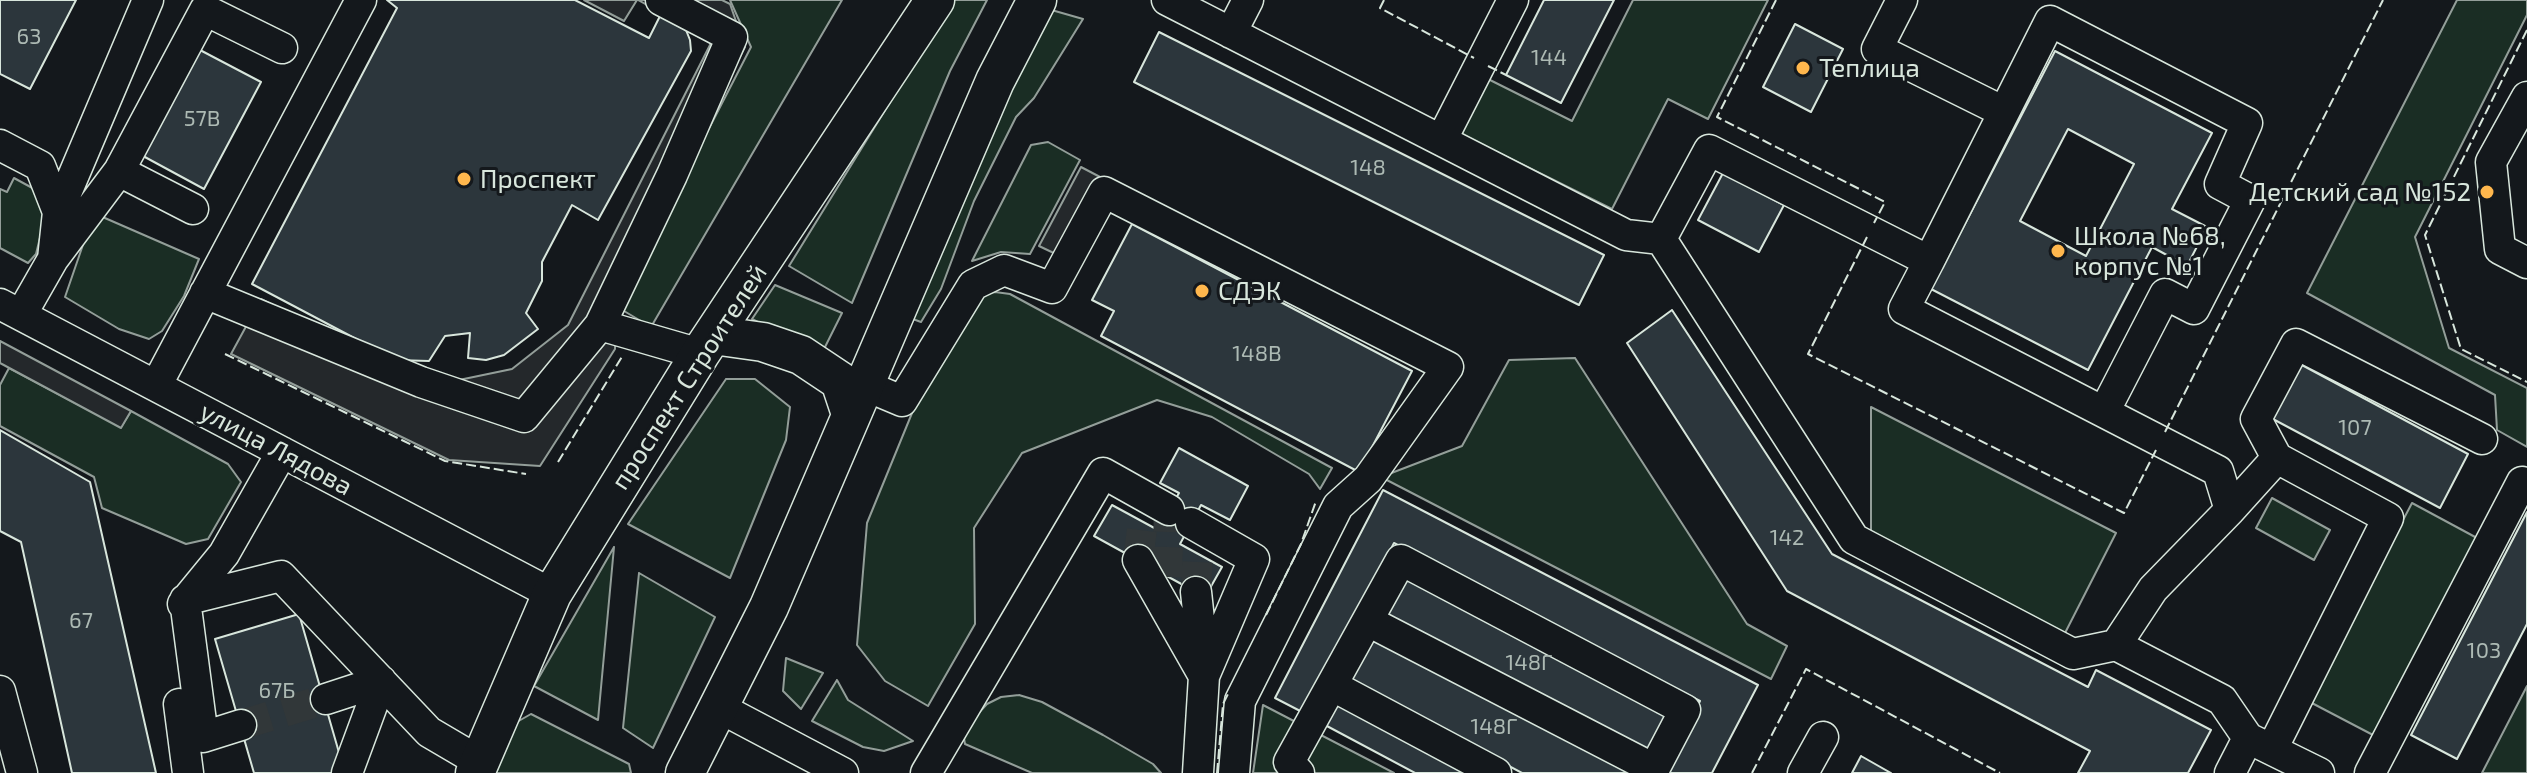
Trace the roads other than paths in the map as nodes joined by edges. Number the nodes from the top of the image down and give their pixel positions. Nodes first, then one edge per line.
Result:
1 (148, 0) edge
2 (361, 0) edge
3 (661, 0) edge
4 (935, 0) edge
5 (1037, 0) edge
6 (1167, 0) edge
7 (1248, 0) edge
8 (1513, 0) edge
9 (1902, 0) edge
10 (1231, 33) junction
11 (282, 48) dead end
12 (2527, 97) edge
13 (2004, 112) junction
14 (1442, 139) junction
15 (0, 145) edge
16 (119, 171) junction
17 (193, 209) dead end
18 (58, 212) junction
19 (1661, 239) junction
20 (53, 259) junction
21 (1929, 261) junction
22 (2527, 263) edge
23 (205, 293) junction
24 (10, 310) edge
25 (600, 325) junction
26 (706, 345) junction
27 (156, 386) junction
28 (858, 400) junction
29 (2104, 412) junction
30 (2482, 439) dead end
31 (282, 452) junction
32 (2277, 458) junction
33 (2522, 482) dead end
34 (2230, 510) junction
35 (1138, 560) tunnel mouth
36 (1167, 577) tunnel mouth
37 (1196, 592) tunnel mouth
38 (552, 594) junction
39 (185, 600) junction
40 (1368, 621) junction
41 (2116, 645) junction
42 (1204, 676) junction
43 (381, 681) junction
44 (1333, 686) junction
45 (0, 691) edge
46 (326, 699) tunnel mouth
47 (720, 708) junction
48 (241, 725) tunnel mouth
49 (1823, 737) dead end
50 (2260, 744) junction
51 (477, 767) edge
52 (1653, 771) edge
53 (22, 773) edge
54 (188, 773) edge
55 (347, 773) edge
56 (685, 773) edge
57 (843, 773) edge
58 (926, 773) edge
59 (1198, 773) edge
60 (1234, 773) edge
61 (1299, 773) edge
62 (1496, 773) edge
63 (1803, 773) edge
64 (2230, 773) edge
65 (2319, 773) edge
66 (2370, 773) edge

1 - 18 street
2 - 23 street
3 - 25 street
4 - 26 main road, проспект Строителей
5 - 28 main road
6 - 10 street
7 - 10 street
8 - 14 street
9 - 13 street
10 - 14 street
11 - 16 street
12 - 22 street
13 - 21 street
13 - 29 street
14 - 19 street
15 - 18 street
16 - 17 street
16 - 20 street
18 - 20 street
19 - 21 street
19 - 41 street
20 - 24 street
21 - 29 street
23 - 25 street
23 - 27 street
24 - 27 street, улица Лядова
25 - 26 street
26 - 28 main road
26 - 38 main road, проспект Строителей
27 - 31 street, улица Лядова
28 - 47 main road
28 - 60 street
29 - 34 street
30 - 32 street
31 - 38 street, улица Лядова
31 - 39 street
32 - 34 street
32 - 50 street
33 - 66 street
34 - 41 street
35 - 42 street
36 - 42 street
37 - 42 street
38 - 51 main road, проспект Строителей
39 - 43 street
39 - 48 street
39 - 54 street
40 - 44 street
40 - 52 street
40 - 52 street
41 - 50 street
42 - 58 street
42 - 59 street
43 - 46 street
43 - 51 street
43 - 55 street
44 - 61 street
44 - 62 street
45 - 53 street
47 - 56 main road
47 - 57 street
49 - 63 street
50 - 64 street
50 - 65 street

